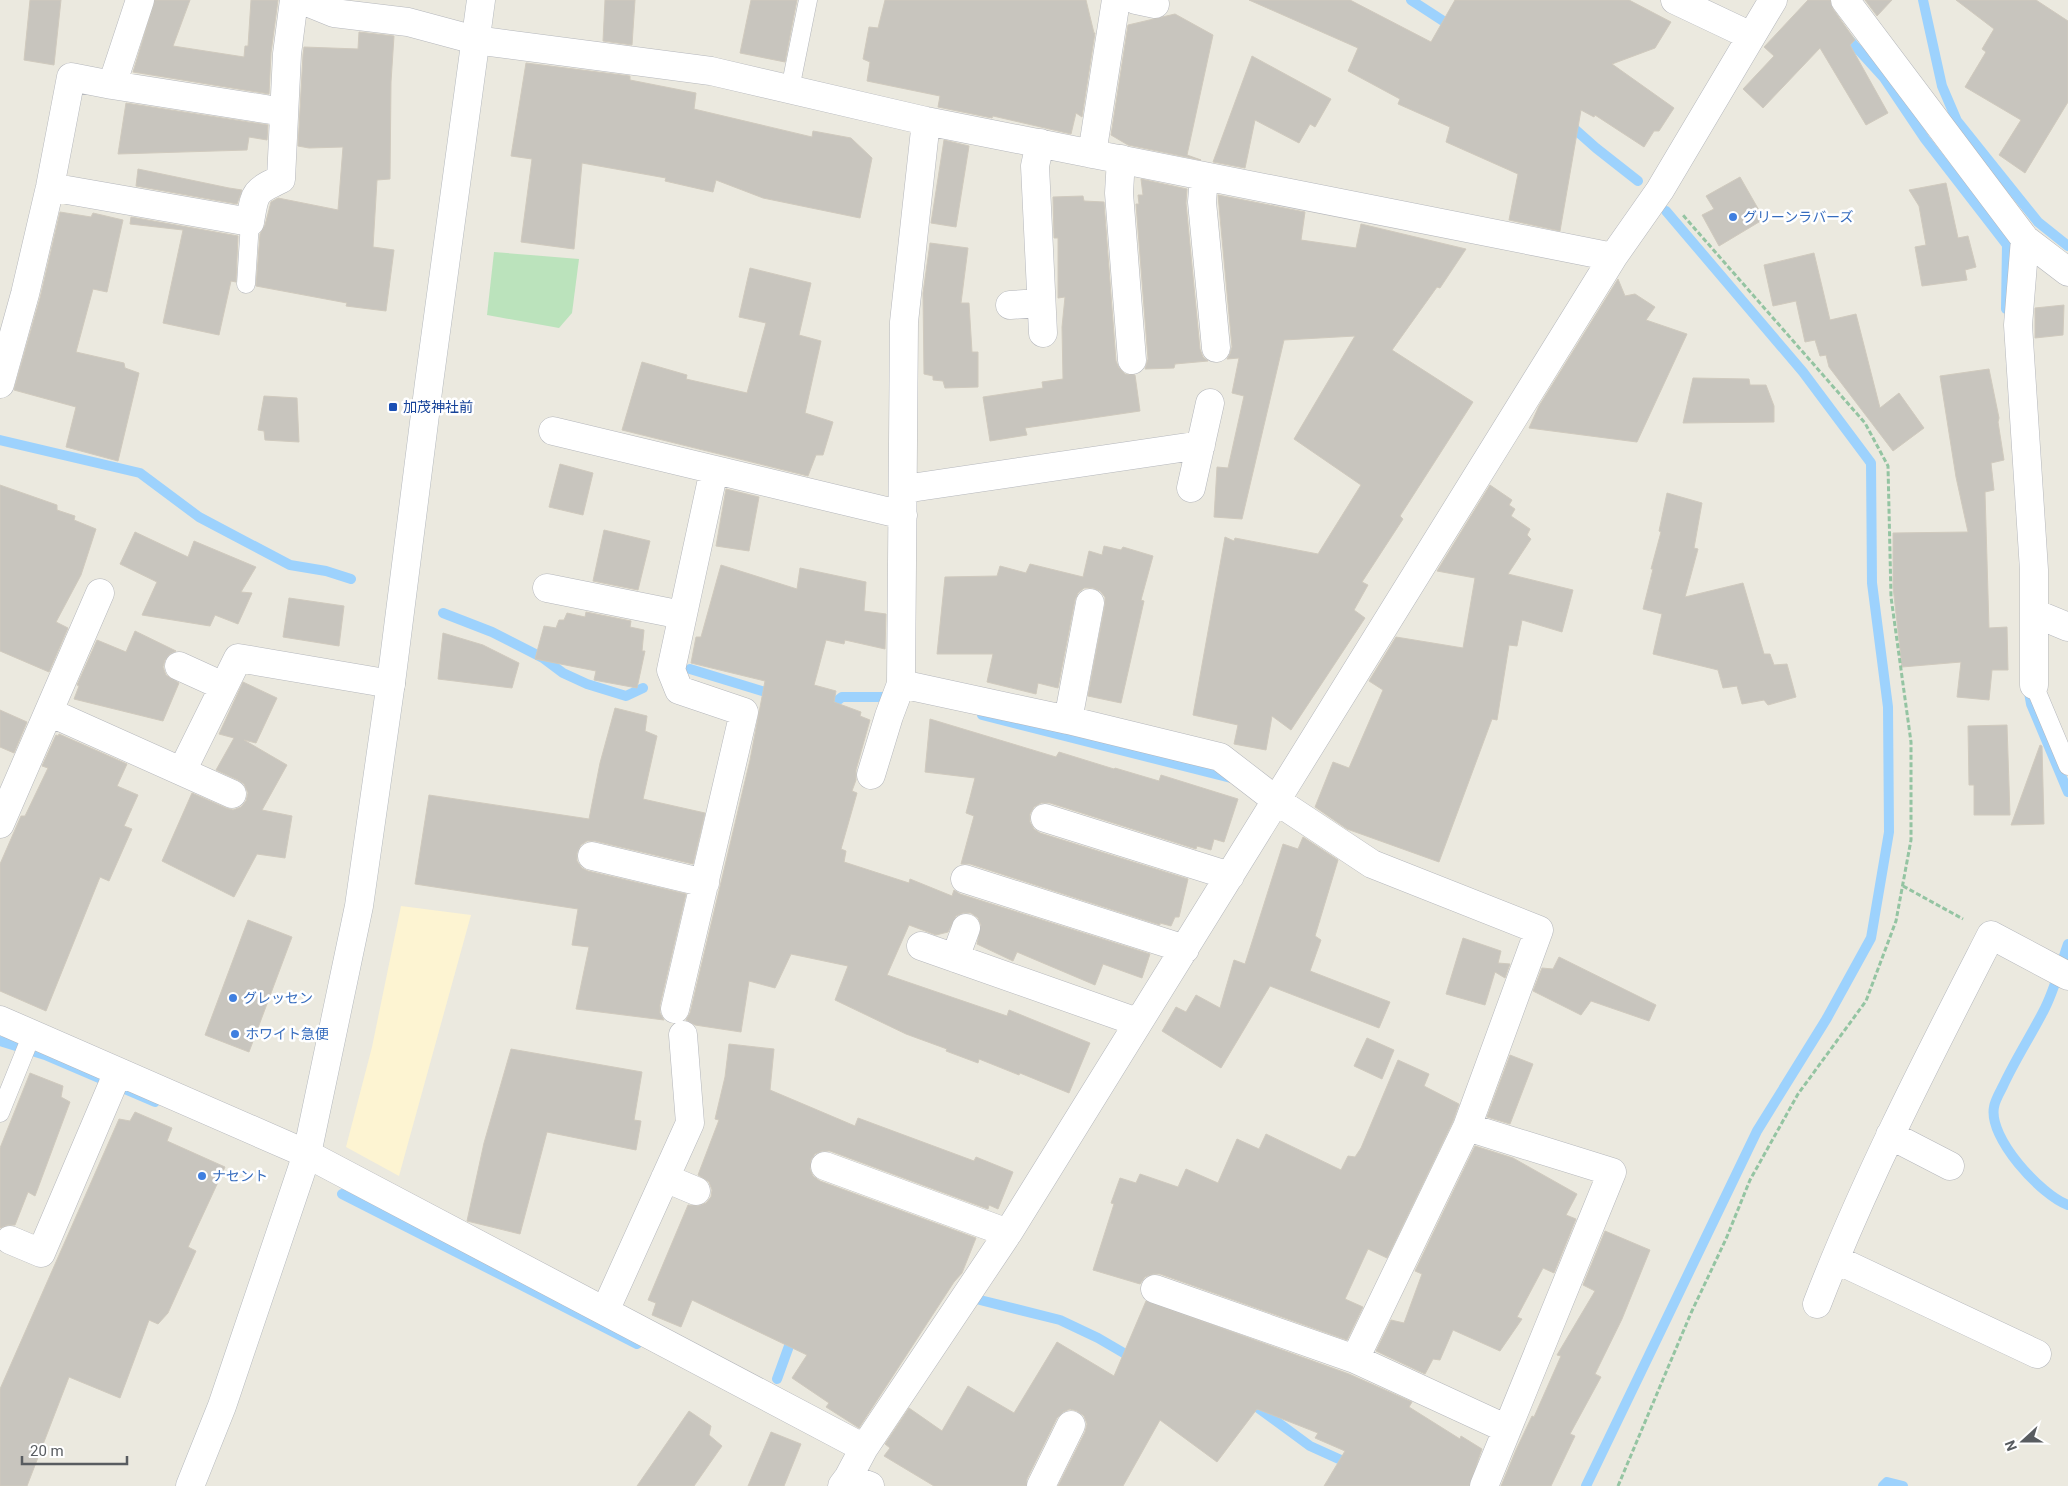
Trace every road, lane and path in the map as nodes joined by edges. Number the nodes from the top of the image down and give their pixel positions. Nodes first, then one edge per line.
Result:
1 (140, 0) edge
2 (294, 0) edge
3 (302, 0) edge
4 (480, 0) edge
5 (808, 0) edge
6 (1116, 0) edge
7 (1675, 0) edge
8 (1773, 0) edge
9 (1845, 0) edge
10 (1751, 36) junction
11 (475, 40) junction
12 (112, 85) junction
13 (790, 89) junction
14 (284, 112) junction
15 (926, 121) junction
16 (1040, 143) junction
17 (1092, 154) junction
18 (1121, 159) junction
19 (1204, 176) junction
20 (50, 186) junction
21 (1660, 190) junction
22 (250, 222) junction
23 (2025, 239) junction
24 (1613, 257) junction
25 (2068, 272) edge
26 (246, 284) dead end
27 (1041, 303) junction
28 (1010, 305) dead end
29 (1043, 333) dead end
30 (1216, 348) dead end
31 (1132, 360) dead end
32 (0, 384) edge
33 (1210, 403) dead end
34 (552, 431) dead end
35 (1200, 445) junction
36 (714, 470) junction
37 (1191, 488) dead end
38 (904, 502) junction
39 (547, 588) dead end
40 (100, 593) dead end
41 (1090, 603) dead end
42 (2034, 613) junction
43 (682, 615) junction
44 (2068, 627) edge
45 (179, 666) dead end
46 (391, 684) junction
47 (901, 684) junction
48 (2034, 684) joint
49 (224, 686) junction
50 (49, 712) junction
51 (1068, 720) junction
52 (2068, 766) edge
53 (182, 771) junction
54 (871, 775) dead end
55 (232, 794) dead end
56 (1277, 801) junction
57 (1046, 818) dead end
58 (0, 824) edge
59 (592, 856) dead end
60 (1230, 876) junction
61 (965, 879) dead end
62 (705, 883) junction
63 (1903, 886) junction
64 (966, 928) dead end
65 (1991, 934) junction
66 (921, 946) dead end
67 (1185, 949) junction
68 (956, 958) junction
69 (2068, 976) edge
70 (0, 1020) edge
71 (1137, 1022) junction
72 (32, 1034) junction
73 (114, 1081) junction
74 (0, 1113) edge
75 (1467, 1127) junction
76 (1890, 1135) junction
77 (307, 1154) junction
78 (825, 1166) dead end
79 (1950, 1166) dead end
80 (665, 1178) junction
81 (696, 1191) dead end
82 (1008, 1233) junction
83 (10, 1240) dead end
84 (1835, 1260) junction
85 (1156, 1289) dead end
86 (1818, 1304) dead end
87 (605, 1311) junction
88 (2038, 1354) dead end
89 (1355, 1359) junction
90 (1071, 1425) dead end
91 (1507, 1429) junction
92 (864, 1448) junction
93 (853, 1483) edge
94 (190, 1486) edge
95 (1041, 1486) edge
96 (1484, 1486) edge
97 (1618, 1486) edge

1 - 12 street
2 - 14 street
3 - 11 street
4 - 11 street
5 - 13 lane
6 - 17 street
7 - 10 street
8 - 10 street
9 - 23 street
10 - 21 street
11 - 13 street
11 - 46 street
12 - 14 street
12 - 20 street
13 - 15 street
14 - 22 street
15 - 16 street
15 - 38 street
16 - 17 street
16 - 27 street
17 - 18 street
18 - 19 street
18 - 31 street
19 - 24 street
19 - 30 street
20 - 22 street
20 - 32 street
21 - 24 street
21 - 63 path
22 - 26 lane
23 - 25 street
23 - 42 street
24 - 56 street
27 - 28 street
27 - 29 street
33 - 35 street
34 - 36 street
35 - 37 street
35 - 38 street
36 - 38 street
36 - 43 street
38 - 47 street
39 - 43 street
40 - 50 street
41 - 51 street
42 - 44 street
42 - 48 street
43 - 62 street
45 - 49 street
46 - 49 street
46 - 77 street
47 - 51 street
47 - 54 street
48 - 52 lane
49 - 53 street
50 - 53 street
50 - 58 street
51 - 56 street
53 - 55 street
56 - 60 street
56 - 75 street
57 - 60 street
59 - 62 street
60 - 67 street
61 - 67 street
62 - 80 street
63 - 65 path
63 - 97 path
64 - 68 street
65 - 69 street
65 - 76 street
66 - 68 street
67 - 71 street
68 - 71 street
70 - 72 street
71 - 82 street
72 - 73 street
72 - 74 lane
73 - 77 street
73 - 83 street
75 - 89 street
75 - 91 street
76 - 79 street
76 - 84 street
77 - 87 street
77 - 94 street
78 - 82 street
80 - 81 street
80 - 87 street
82 - 92 street
84 - 86 street
84 - 88 street
85 - 89 street
87 - 92 street
89 - 91 street
90 - 95 street
91 - 96 street
92 - 93 street

